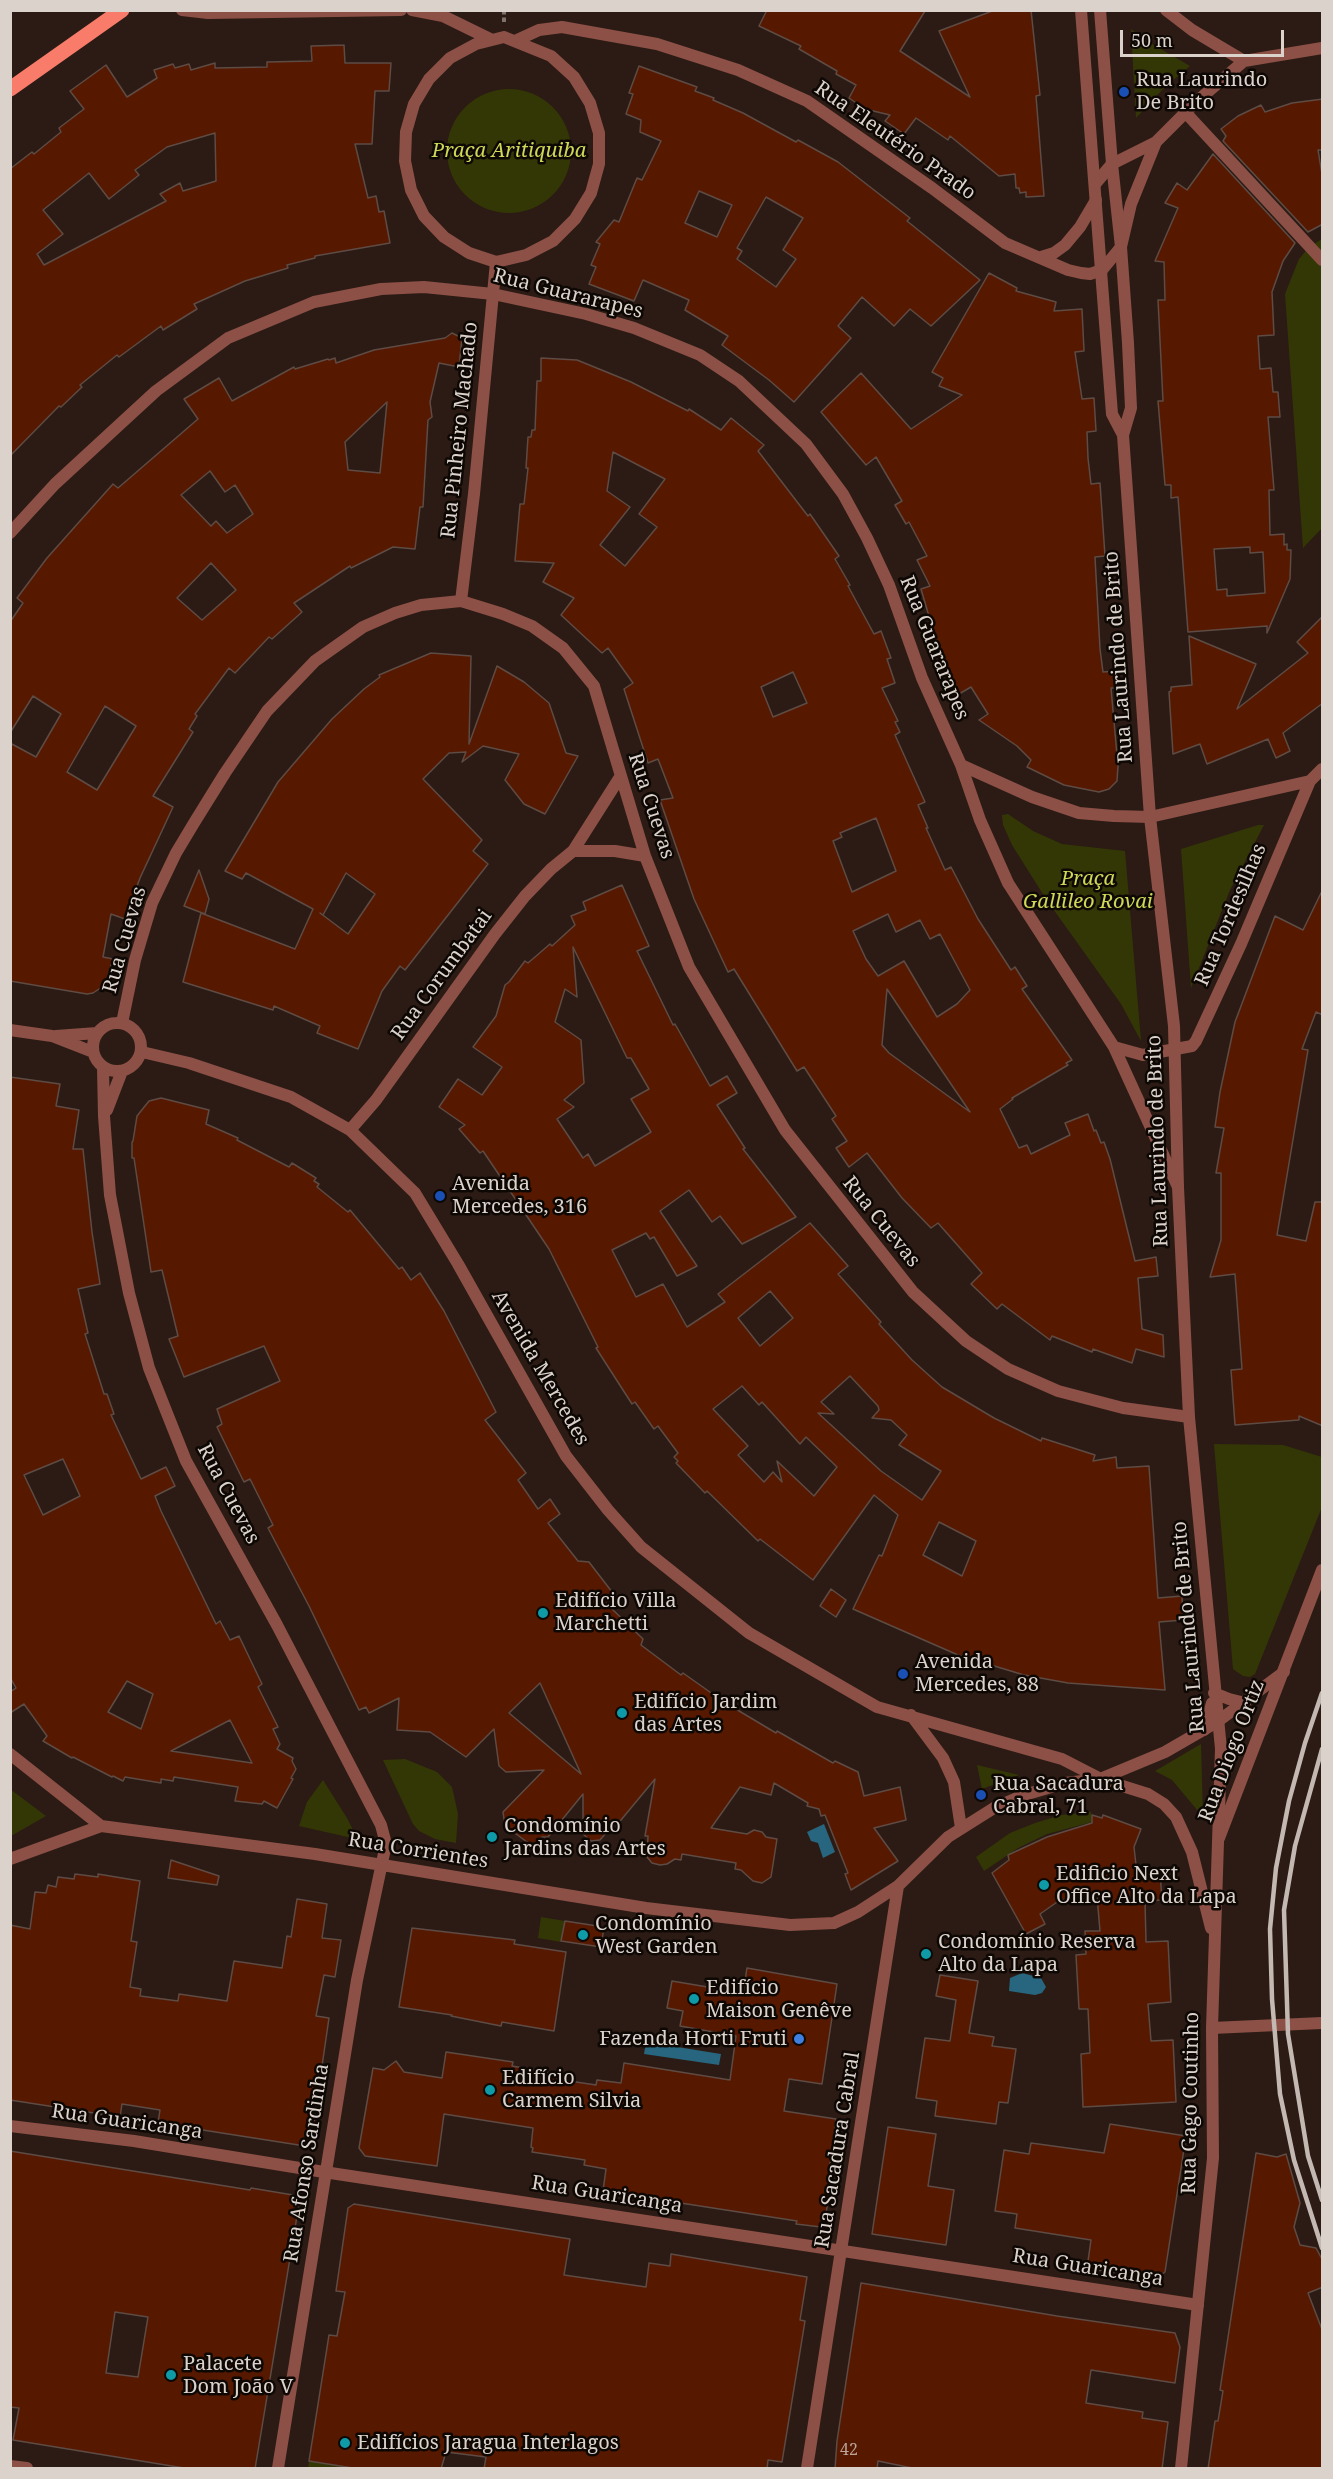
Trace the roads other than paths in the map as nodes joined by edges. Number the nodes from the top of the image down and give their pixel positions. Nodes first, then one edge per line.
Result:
1 (122, 10) edge
2 (182, 10) edge
3 (401, 10) edge
4 (412, 10) edge
5 (1081, 10) edge
6 (1100, 10) edge
7 (1166, 10) edge
8 (490, 39) junction
9 (515, 41) junction
10 (1323, 48) edge
11 (1244, 61) junction
12 (10, 89) edge
13 (1186, 113) junction
14 (1156, 142) junction
15 (1112, 164) junction
16 (1095, 184) junction
17 (1096, 200) junction
18 (1121, 247) junction
19 (1041, 256) junction
20 (1323, 260) edge
21 (496, 262) junction
22 (1102, 270) junction
23 (493, 294) junction
24 (1123, 435) junction
25 (10, 533) edge
26 (461, 601) junction
27 (961, 765) junction
28 (1323, 769) edge
29 (620, 777) junction
30 (1310, 782) junction
31 (1150, 817) junction
32 (573, 851) junction
33 (645, 856) junction
34 (122, 1023) junction
35 (10, 1030) edge
36 (97, 1033) junction
37 (52, 1036) junction
38 (1114, 1047) junction
39 (1173, 1050) junction
40 (93, 1052) junction
41 (141, 1052) junction
42 (104, 1068) junction
43 (122, 1071) junction
44 (104, 1116) junction
45 (350, 1130) junction
46 (1178, 1187) junction
47 (1189, 1417) junction
48 (1323, 1570) edge
49 (1284, 1672) junction
50 (1214, 1693) junction
51 (1245, 1703) junction
52 (911, 1715) junction
53 (1216, 1722) junction
54 (1204, 1730) junction
55 (10, 1754) edge
56 (1100, 1779) junction
57 (101, 1826) junction
58 (961, 1828) junction
59 (1217, 1845) junction
60 (10, 1859) edge
61 (382, 1866) junction
62 (898, 1886) junction
63 (1215, 1944) junction
64 (1323, 2023) edge
65 (1212, 2028) junction
66 (10, 2126) edge
67 (324, 2172) junction
68 (842, 2250) junction
69 (1198, 2305) junction
70 (10, 2466) edge
71 (27, 2469) edge
72 (278, 2469) edge
73 (807, 2469) edge
74 (1181, 2469) edge

1 - 12 main road
2 - 3 street
4 - 8 street
5 - 16 street, Rua Laurindo de Brito
6 - 15 street, Rua Laurindo de Brito
7 - 11 street
8 - 9 street
8 - 21 street
9 - 19 street, Rua Eleutério Prado
9 - 21 street
10 - 11 street
11 - 13 street
13 - 14 street
13 - 20 street
14 - 15 street
14 - 18 street
15 - 16 street
15 - 18 street, Rua Laurindo de Brito
16 - 17 street, Rua Laurindo de Brito
17 - 19 street
17 - 22 street, Rua Laurindo de Brito
18 - 22 street
18 - 24 street, Rua Laurindo de Brito
19 - 22 street, Rua Eleutério Prado
21 - 23 street, Rua Pinheiro Machado
22 - 24 street, Rua Laurindo de Brito
23 - 25 street, Rua Guararapes
23 - 26 street, Rua Pinheiro Machado
23 - 27 street, Rua Guararapes
24 - 31 street, Rua Laurindo de Brito
26 - 29 street, Rua Cuevas
26 - 34 street, Rua Cuevas
27 - 31 street
27 - 38 street, Rua Guararapes
28 - 30 street, Rua Tordesilhas
29 - 32 street, Rua Corumbatai
29 - 33 street, Rua Cuevas
30 - 31 street
30 - 39 street, Rua Tordesilhas
31 - 39 street, Rua Laurindo de Brito
32 - 33 street
32 - 45 street, Rua Corumbatai
33 - 47 street, Rua Cuevas
34 - 36 street
34 - 41 street
35 - 37 street
36 - 37 street
36 - 40 street
37 - 40 street
38 - 39 street
38 - 46 street, Rua Guararapes
39 - 46 street, Rua Laurindo de Brito
40 - 42 street
41 - 43 street
41 - 45 street, Avenida Mercedes
42 - 43 street
42 - 44 street, Rua Cuevas
43 - 44 street, Rua Cuevas
44 - 61 street, Rua Cuevas
45 - 52 street, Avenida Mercedes
46 - 47 street, Rua Laurindo de Brito
47 - 50 street, Rua Laurindo de Brito
48 - 49 street, Rua Diogo Ortiz
49 - 51 street, Rua Diogo Ortiz
49 - 59 street, Rua Diogo Ortiz
50 - 51 street
50 - 53 street, Rua Laurindo de Brito
50 - 54 street
51 - 53 street, Rua Diogo Ortiz
52 - 56 street, Avenida Mercedes
52 - 58 street
53 - 54 street
53 - 59 street, Rua Laurindo de Brito
54 - 56 street
55 - 57 street
56 - 58 street
56 - 63 street
57 - 60 street
57 - 61 street, Rua Corrientes
58 - 62 street
59 - 63 street, Rua Gago Coutinho
61 - 62 street, Rua Corrientes
61 - 67 street, Rua Afonso Sardinha
62 - 68 street, Rua Sacadura Cabral
63 - 65 street, Rua Gago Coutinho
64 - 65 street
65 - 69 street, Rua Gago Coutinho
66 - 67 street, Rua Guaricanga
67 - 68 street, Rua Guaricanga
67 - 72 street, Rua Afonso Sardinha
68 - 69 street, Rua Guaricanga
68 - 73 street, Rua Sacadura Cabral
69 - 74 street, Rua Gago Coutinho
70 - 71 street

